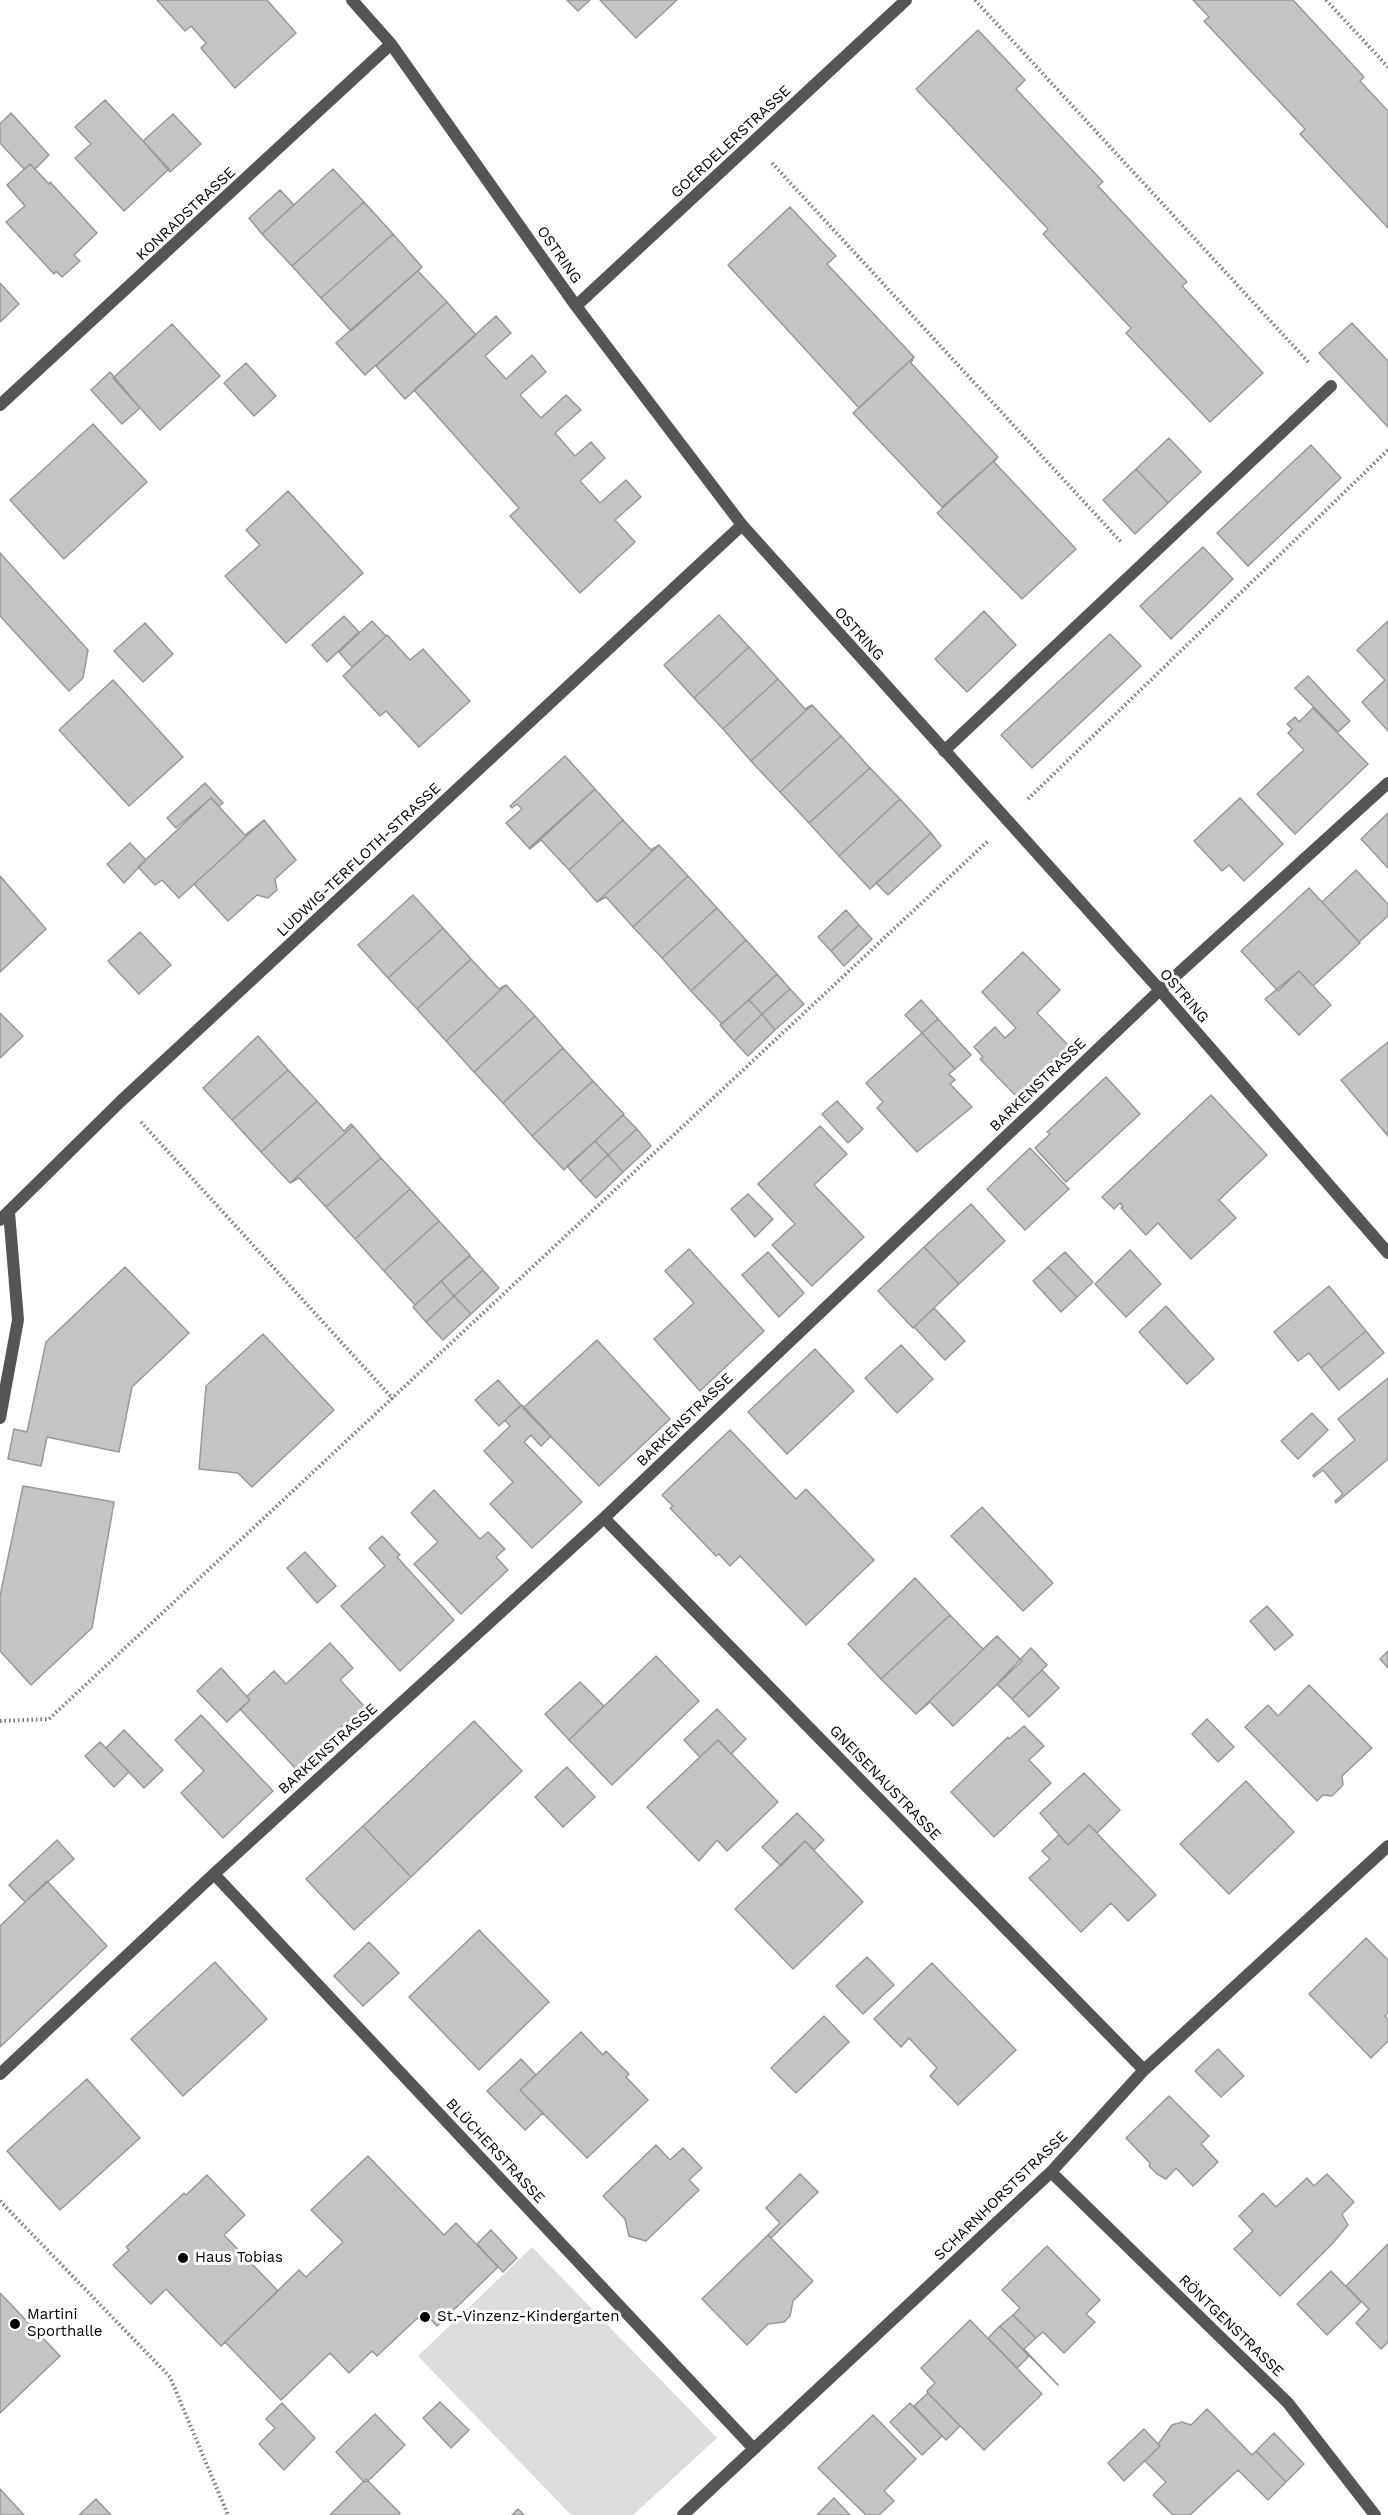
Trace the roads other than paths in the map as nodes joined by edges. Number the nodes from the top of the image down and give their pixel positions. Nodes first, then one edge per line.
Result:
1 (352, 0) edge
2 (906, 0) edge
3 (391, 44) junction
4 (576, 306) junction
5 (1331, 387) road end
6 (0, 405) edge
7 (742, 525) junction
8 (944, 751) junction
9 (1388, 783) edge
10 (1160, 990) junction
11 (5, 1216) edge
12 (1388, 1253) edge
13 (0, 1418) edge
14 (604, 1518) junction
15 (1388, 1846) edge
16 (213, 1874) junction
17 (1143, 2070) junction
18 (0, 2074) edge
19 (1051, 2172) junction
20 (754, 2449) junction
21 (683, 2515) edge
22 (1375, 2515) edge

1 - 3 street, OSTRING
2 - 4 street, GOERDELERSTRASSE
3 - 4 street, OSTRING
3 - 6 street, KONRADSTRASSE
4 - 7 street, OSTRING
5 - 8 street
7 - 8 street, OSTRING
7 - 11 street, LUDWIG-TERFLOTH-STRASSE
8 - 10 street, OSTRING
9 - 10 street, BARKENSTRASSE
10 - 12 street, OSTRING
10 - 14 street, BARKENSTRASSE
11 - 13 street
14 - 16 street, BARKENSTRASSE
14 - 17 street, GNEISENAUSTRASSE
15 - 17 street, SCHARNHORSTSTRASSE
16 - 18 street, BARKENSTRASSE
16 - 20 street, BLÜCHERSTRASSE
17 - 19 street, SCHARNHORSTSTRASSE
19 - 20 street, SCHARNHORSTSTRASSE
19 - 22 street, RÖNTGENSTRASSE
20 - 21 street, SCHARNHORSTSTRASSE

